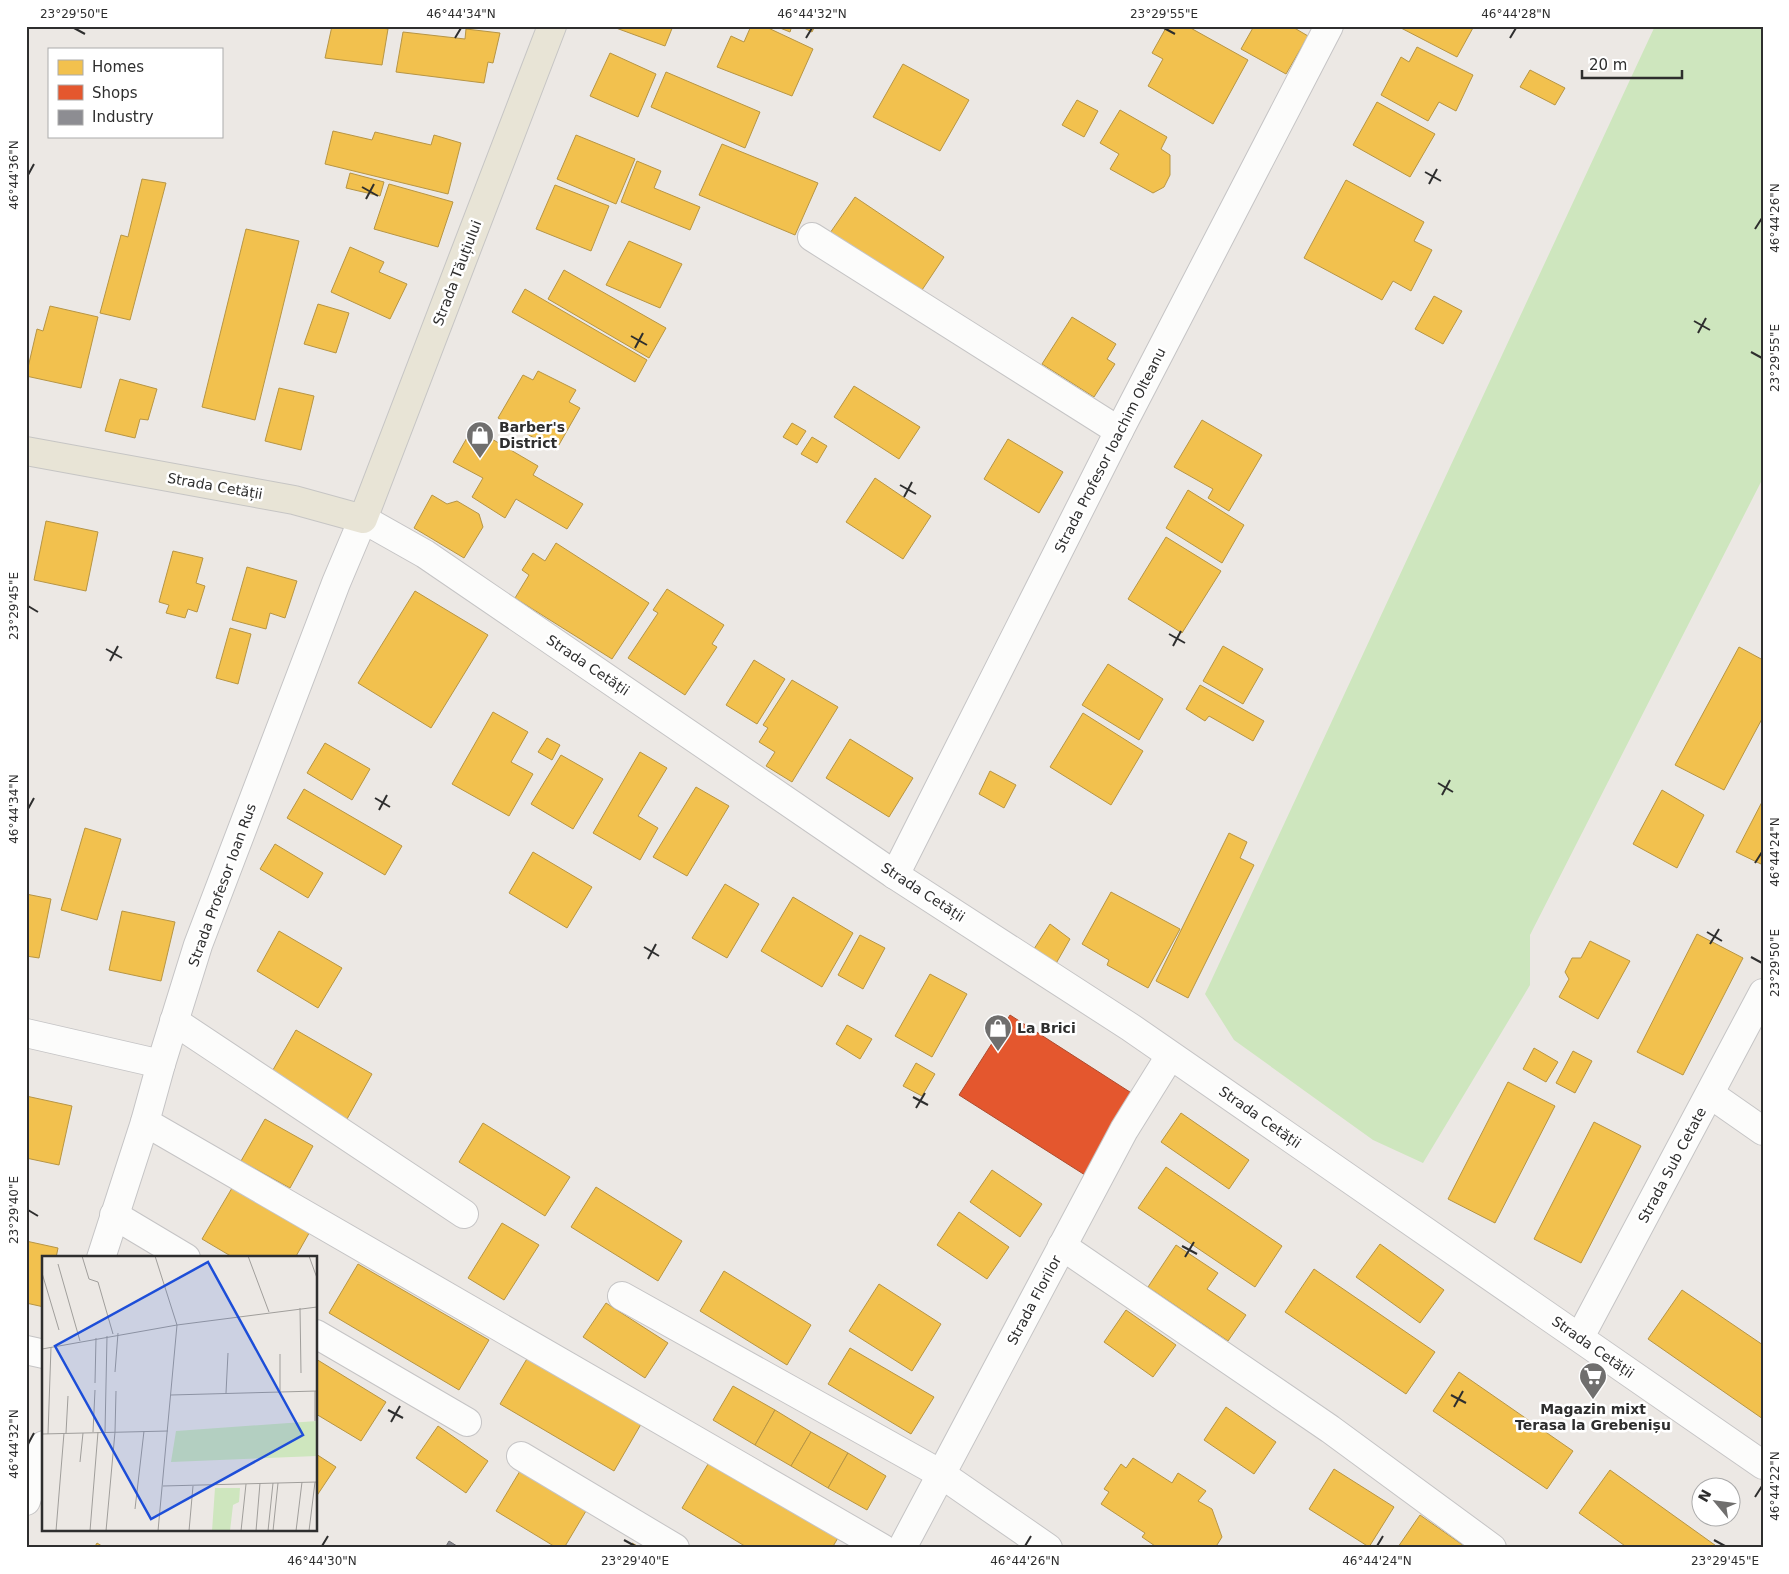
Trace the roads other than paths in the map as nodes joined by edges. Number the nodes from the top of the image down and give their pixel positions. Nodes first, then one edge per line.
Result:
1 (552, 26) edge
2 (1329, 26) edge
3 (812, 237) dead end
4 (1119, 431) junction
5 (26, 451) edge
6 (362, 519) junction
7 (895, 875) junction
8 (1763, 994) edge
9 (174, 1021) junction
10 (26, 1033) edge
11 (1170, 1056) junction
12 (161, 1064) junction
13 (1710, 1094) junction
14 (145, 1122) junction
15 (1763, 1131) edge
16 (464, 1214) dead end
17 (114, 1216) junction
18 (1062, 1246) junction
19 (102, 1256) edge
20 (183, 1256) edge
21 (622, 1296) dead end
22 (318, 1335) edge
23 (1580, 1337) junction
24 (26, 1350) edge
25 (42, 1354) edge
26 (467, 1422) dead end
27 (42, 1451) edge
28 (521, 1456) dead end
29 (1763, 1465) edge
30 (942, 1474) junction
31 (26, 1501) edge
32 (675, 1548) edge
33 (882, 1548) edge
34 (902, 1548) edge
35 (1048, 1548) edge
36 (1492, 1548) edge

1 - 6 main road, Strada Tăuțiului
2 - 4 street, Strada Profesor Ioachim Olteanu
3 - 4 street
4 - 7 street, Strada Profesor Ioachim Olteanu
5 - 6 main road, Strada Cetății
6 - 7 street, Strada Cetății
6 - 9 street, Strada Profesor Ioan Rus
7 - 11 street, Strada Cetății
8 - 13 street, Strada Sub Cetate
9 - 12 street, Strada Profesor Ioan Rus
9 - 16 street
10 - 12 street
11 - 18 street, Strada Florilor
11 - 23 street, Strada Cetății
12 - 14 street, Strada Profesor Ioan Rus
13 - 15 street
13 - 23 street, Strada Sub Cetate
14 - 17 street, Strada Profesor Ioan Rus
14 - 33 street
17 - 19 street, Strada Profesor Ioan Rus
17 - 20 street
18 - 30 street, Strada Florilor
18 - 36 street
21 - 30 street
22 - 26 street
23 - 29 street, Strada Cetății
24 - 25 street
27 - 31 street
28 - 32 street
30 - 34 street, Strada Florilor
30 - 35 street

